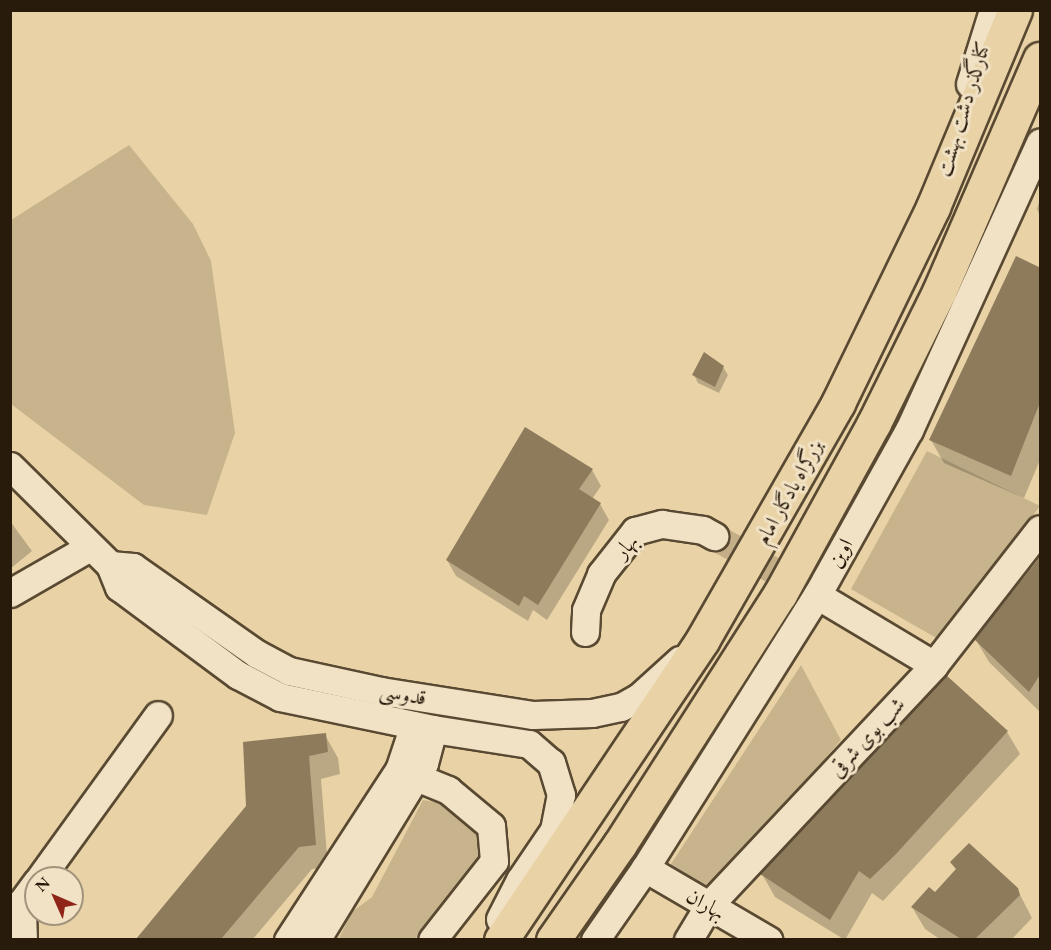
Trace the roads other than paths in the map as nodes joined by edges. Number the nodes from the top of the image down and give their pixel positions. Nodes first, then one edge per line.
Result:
1 (993, 10) edge
2 (1015, 10) edge
3 (1041, 59) edge
4 (1041, 142) edge
5 (933, 207) junction
6 (10, 466) edge
7 (1041, 529) edge
8 (714, 536) tunnel mouth
9 (90, 547) junction
10 (110, 565) junction
11 (10, 594) edge
12 (817, 595) junction
13 (585, 632) dead end
14 (703, 639) junction
15 (934, 665) junction
16 (158, 715) dead end
17 (533, 715) junction
18 (423, 727) junction
19 (529, 744) junction
20 (407, 774) junction
21 (49, 866) edge
22 (645, 868) junction
23 (24, 899) edge
24 (709, 905) junction
25 (23, 939) edge
26 (288, 939) edge
27 (316, 939) edge
28 (432, 939) edge
29 (494, 939) edge
30 (501, 939) edge
31 (553, 939) edge
32 (595, 939) edge
33 (688, 939) edge
34 (768, 939) edge

1 - 5 street, کنارگذر دشت بهشت
2 - 5 highway, بزرگراه یادگار امام
3 - 31 highway, بزرگراه یادگار امام
4 - 12 street, اوین
5 - 14 highway, بزرگراه یادگار امام
6 - 9 street
7 - 15 street, شب بوی شرقی
8 - 13 street, بهار
9 - 10 street
9 - 11 street
10 - 17 street, قدوسی
10 - 18 street
12 - 15 street
12 - 22 street, اوین
14 - 17 street, قدوسی
14 - 30 highway, بزرگراه یادگار امام
15 - 24 street, شب بوی شرقی
16 - 21 street
17 - 19 street
18 - 19 street
18 - 20 street
19 - 29 street
20 - 26 street
20 - 27 street
20 - 28 street
22 - 24 street, بهاران
22 - 32 street, اوین
23 - 25 street
24 - 33 street, شب بوی شرقی
24 - 34 street, بهاران

